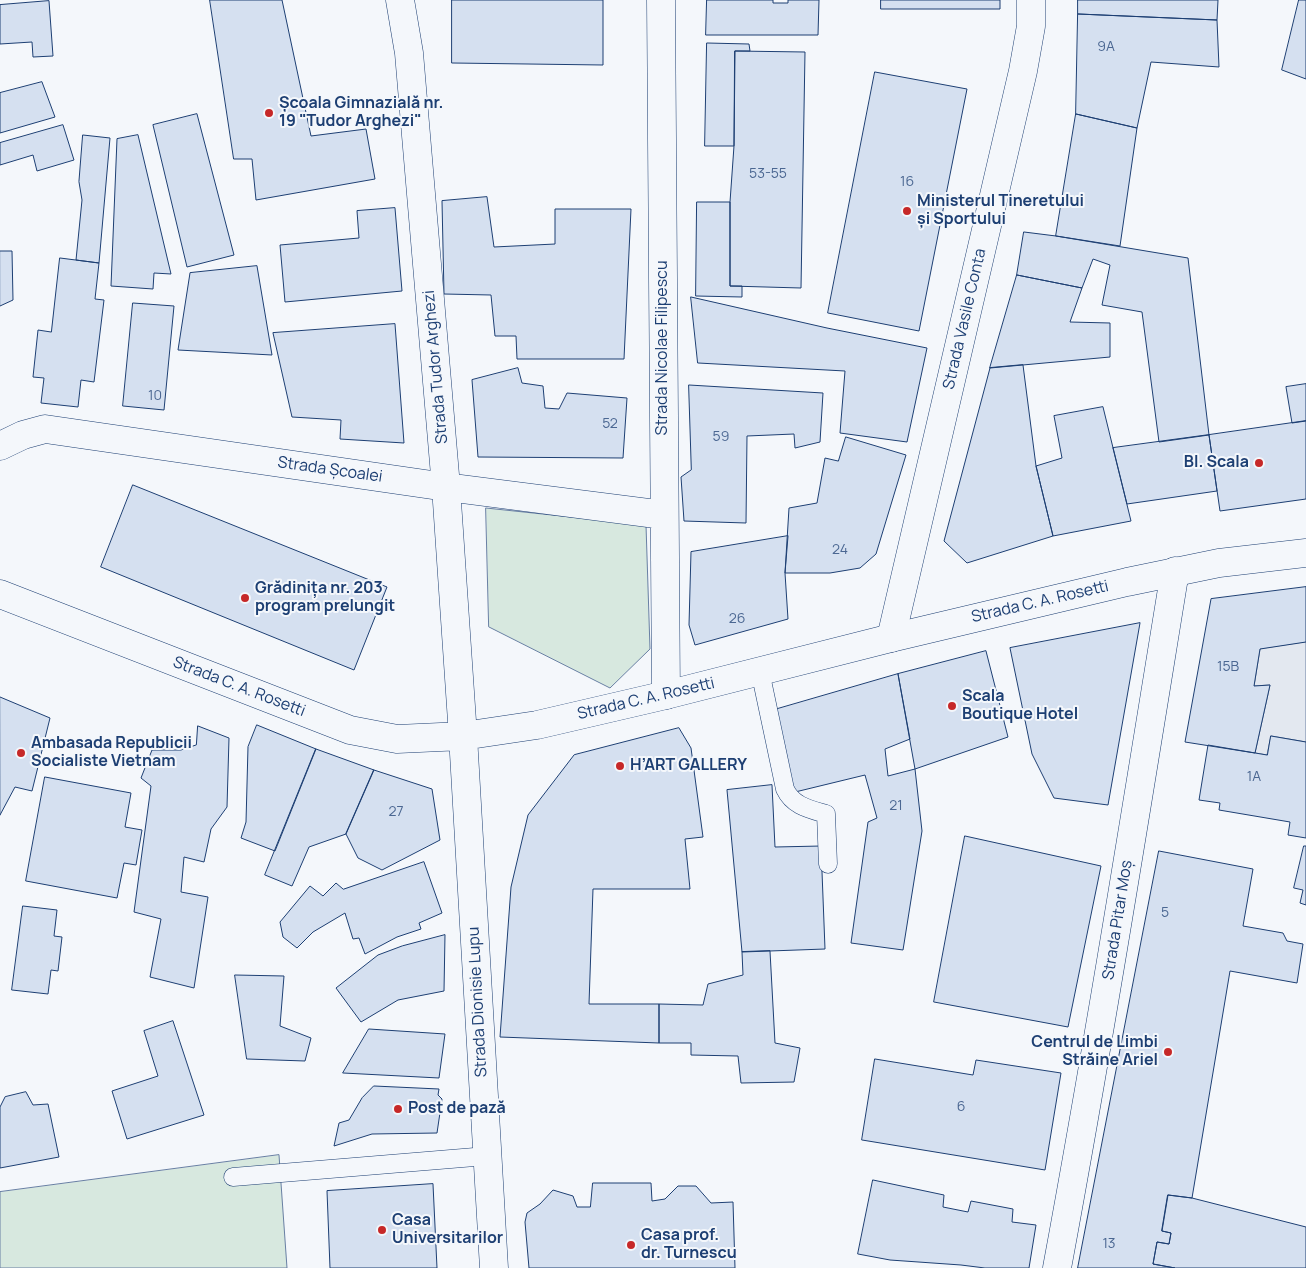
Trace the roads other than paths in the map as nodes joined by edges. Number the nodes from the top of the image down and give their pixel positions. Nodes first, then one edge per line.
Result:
1 (400, 0) edge
2 (661, 0) edge
3 (1031, 0) edge
4 (0, 446) edge
5 (446, 487) junction
6 (664, 515) junction
7 (1306, 553) edge
8 (1175, 572) junction
9 (0, 594) edge
10 (891, 638) junction
11 (760, 671) junction
12 (666, 695) junction
13 (463, 736) junction
14 (828, 864) dead end
15 (487, 1156) junction
16 (233, 1178) dead end
17 (494, 1268) edge
18 (1057, 1268) edge

1 - 5 street, Strada Tudor Arghezi
2 - 6 street, Strada Nicolae Filipescu
3 - 10 street, Strada Vasile Conta
4 - 5 street, Strada Școalei
5 - 6 street, Strada Școalei
5 - 13 street, Strada Tudor Arghezi
6 - 12 street, Strada Nicolae Filipescu
7 - 8 street, Strada C. A. Rosetti
8 - 10 street, Strada C. A. Rosetti
8 - 18 street, Strada Pitar Moș
9 - 13 street, Strada C. A. Rosetti
10 - 11 street, Strada C. A. Rosetti
11 - 12 street, Strada C. A. Rosetti
11 - 14 lane
12 - 13 street, Strada C. A. Rosetti
13 - 15 street, Strada Dionisie Lupu
15 - 16 lane
15 - 17 street, Strada Dionisie Lupu

